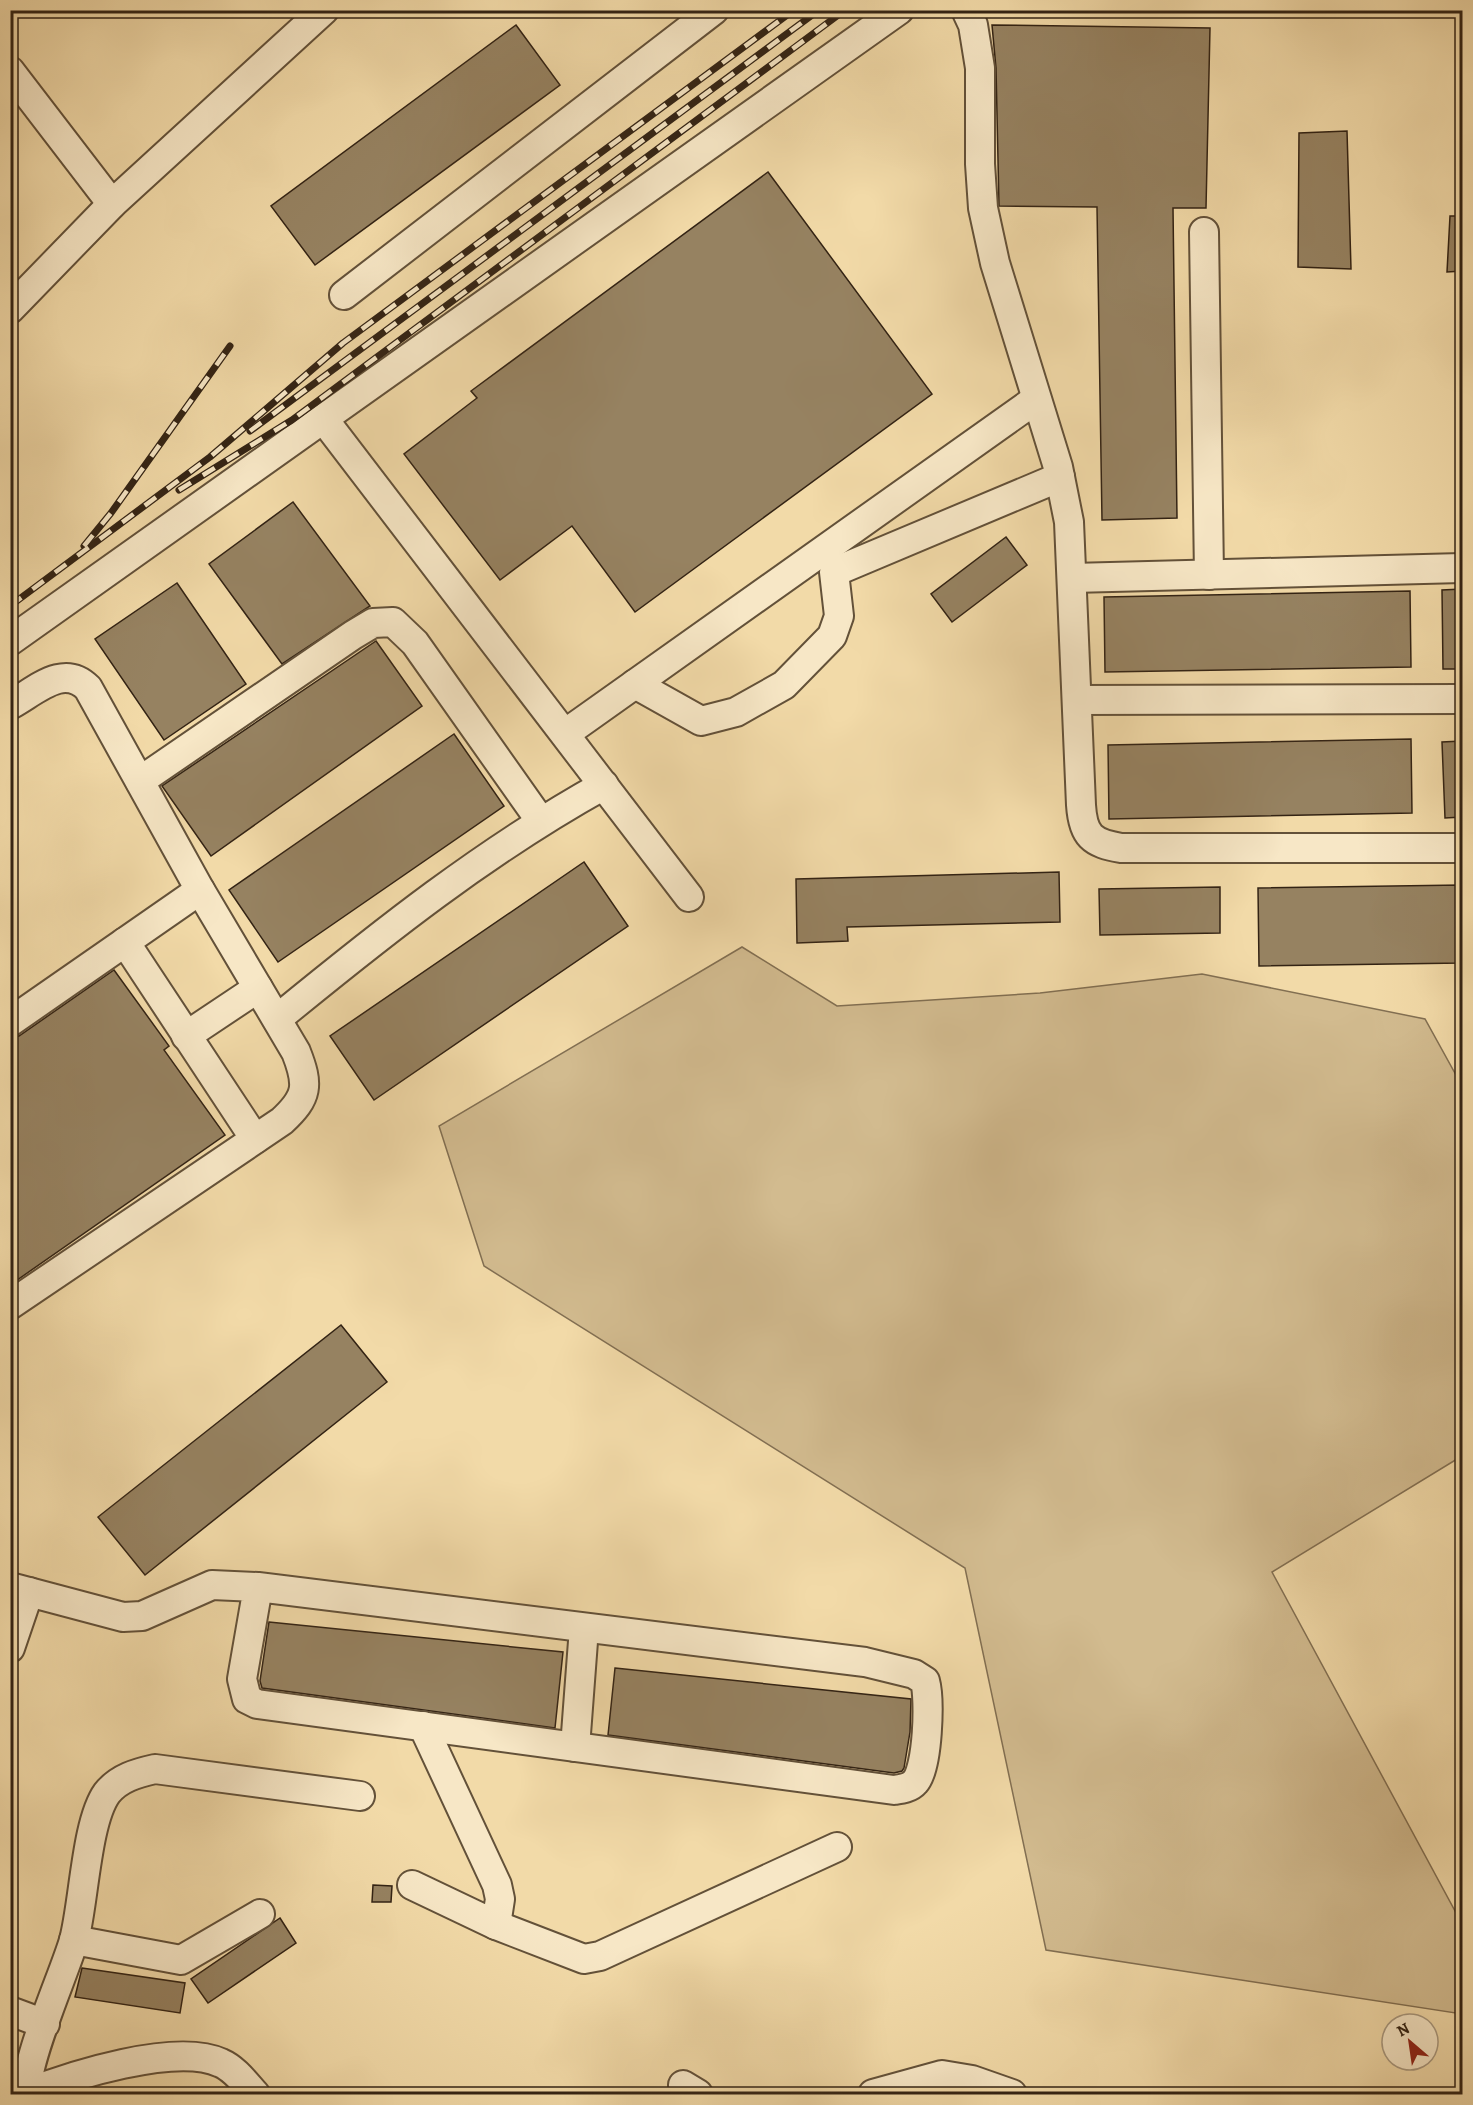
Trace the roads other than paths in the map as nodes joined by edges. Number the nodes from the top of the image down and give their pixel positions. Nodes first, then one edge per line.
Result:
1 (324, 10) edge
2 (714, 10) edge
3 (899, 10) edge
4 (966, 10) edge
5 (10, 71) edge
6 (112, 204) junction
7 (1204, 232) dead end
8 (344, 295) dead end
9 (10, 309) edge
10 (1035, 400) junction
11 (325, 421) junction
12 (1060, 477) junction
13 (1462, 568) edge
14 (1209, 575) junction
15 (1072, 578) junction
16 (10, 641) edge
17 (635, 684) junction
18 (1462, 699) edge
19 (1077, 700) junction
20 (10, 705) edge
21 (566, 733) junction
22 (140, 781) junction
23 (604, 785) junction
24 (540, 820) junction
25 (1462, 848) edge
26 (200, 890) junction
27 (689, 897) dead end
28 (125, 942) junction
29 (258, 988) junction
30 (277, 1019) junction
31 (10, 1022) edge
32 (186, 1036) junction
33 (255, 1139) junction
34 (10, 1305) edge
35 (258, 1587) junction
36 (20, 1589) edge
37 (584, 1628) junction
38 (10, 1648) edge
39 (423, 1726) junction
40 (575, 1747) junction
41 (360, 1796) dead end
42 (837, 1847) dead end
43 (412, 1885) dead end
44 (260, 1914) dead end
45 (496, 1925) junction
46 (74, 1940) junction
47 (10, 2011) edge
48 (45, 2024) junction
49 (27, 2094) edge
50 (255, 2094) edge
51 (873, 2094) edge
52 (1012, 2094) edge

1 - 6 lane
2 - 8 lane
3 - 11 lane
4 - 10 lane
5 - 6 lane
6 - 9 lane
7 - 14 lane
10 - 12 lane
10 - 17 lane
11 - 16 lane
11 - 21 lane
12 - 15 lane
12 - 17 lane
13 - 14 lane
14 - 15 lane
15 - 19 lane
17 - 21 lane
18 - 19 lane
19 - 25 lane
20 - 22 lane
21 - 23 lane
22 - 24 lane
22 - 26 lane
23 - 24 lane
23 - 27 lane
24 - 30 lane
26 - 28 lane
26 - 29 lane
28 - 31 lane
28 - 32 lane
29 - 30 lane
29 - 32 lane
30 - 33 lane
32 - 33 lane
33 - 34 lane
35 - 36 lane
35 - 37 lane
35 - 39 lane
36 - 38 lane
37 - 40 lane
37 - 40 lane
39 - 40 lane
39 - 45 lane
41 - 46 lane
42 - 45 lane
43 - 45 lane
44 - 46 lane
46 - 48 lane
47 - 48 lane
48 - 49 lane
49 - 50 lane
51 - 52 lane

